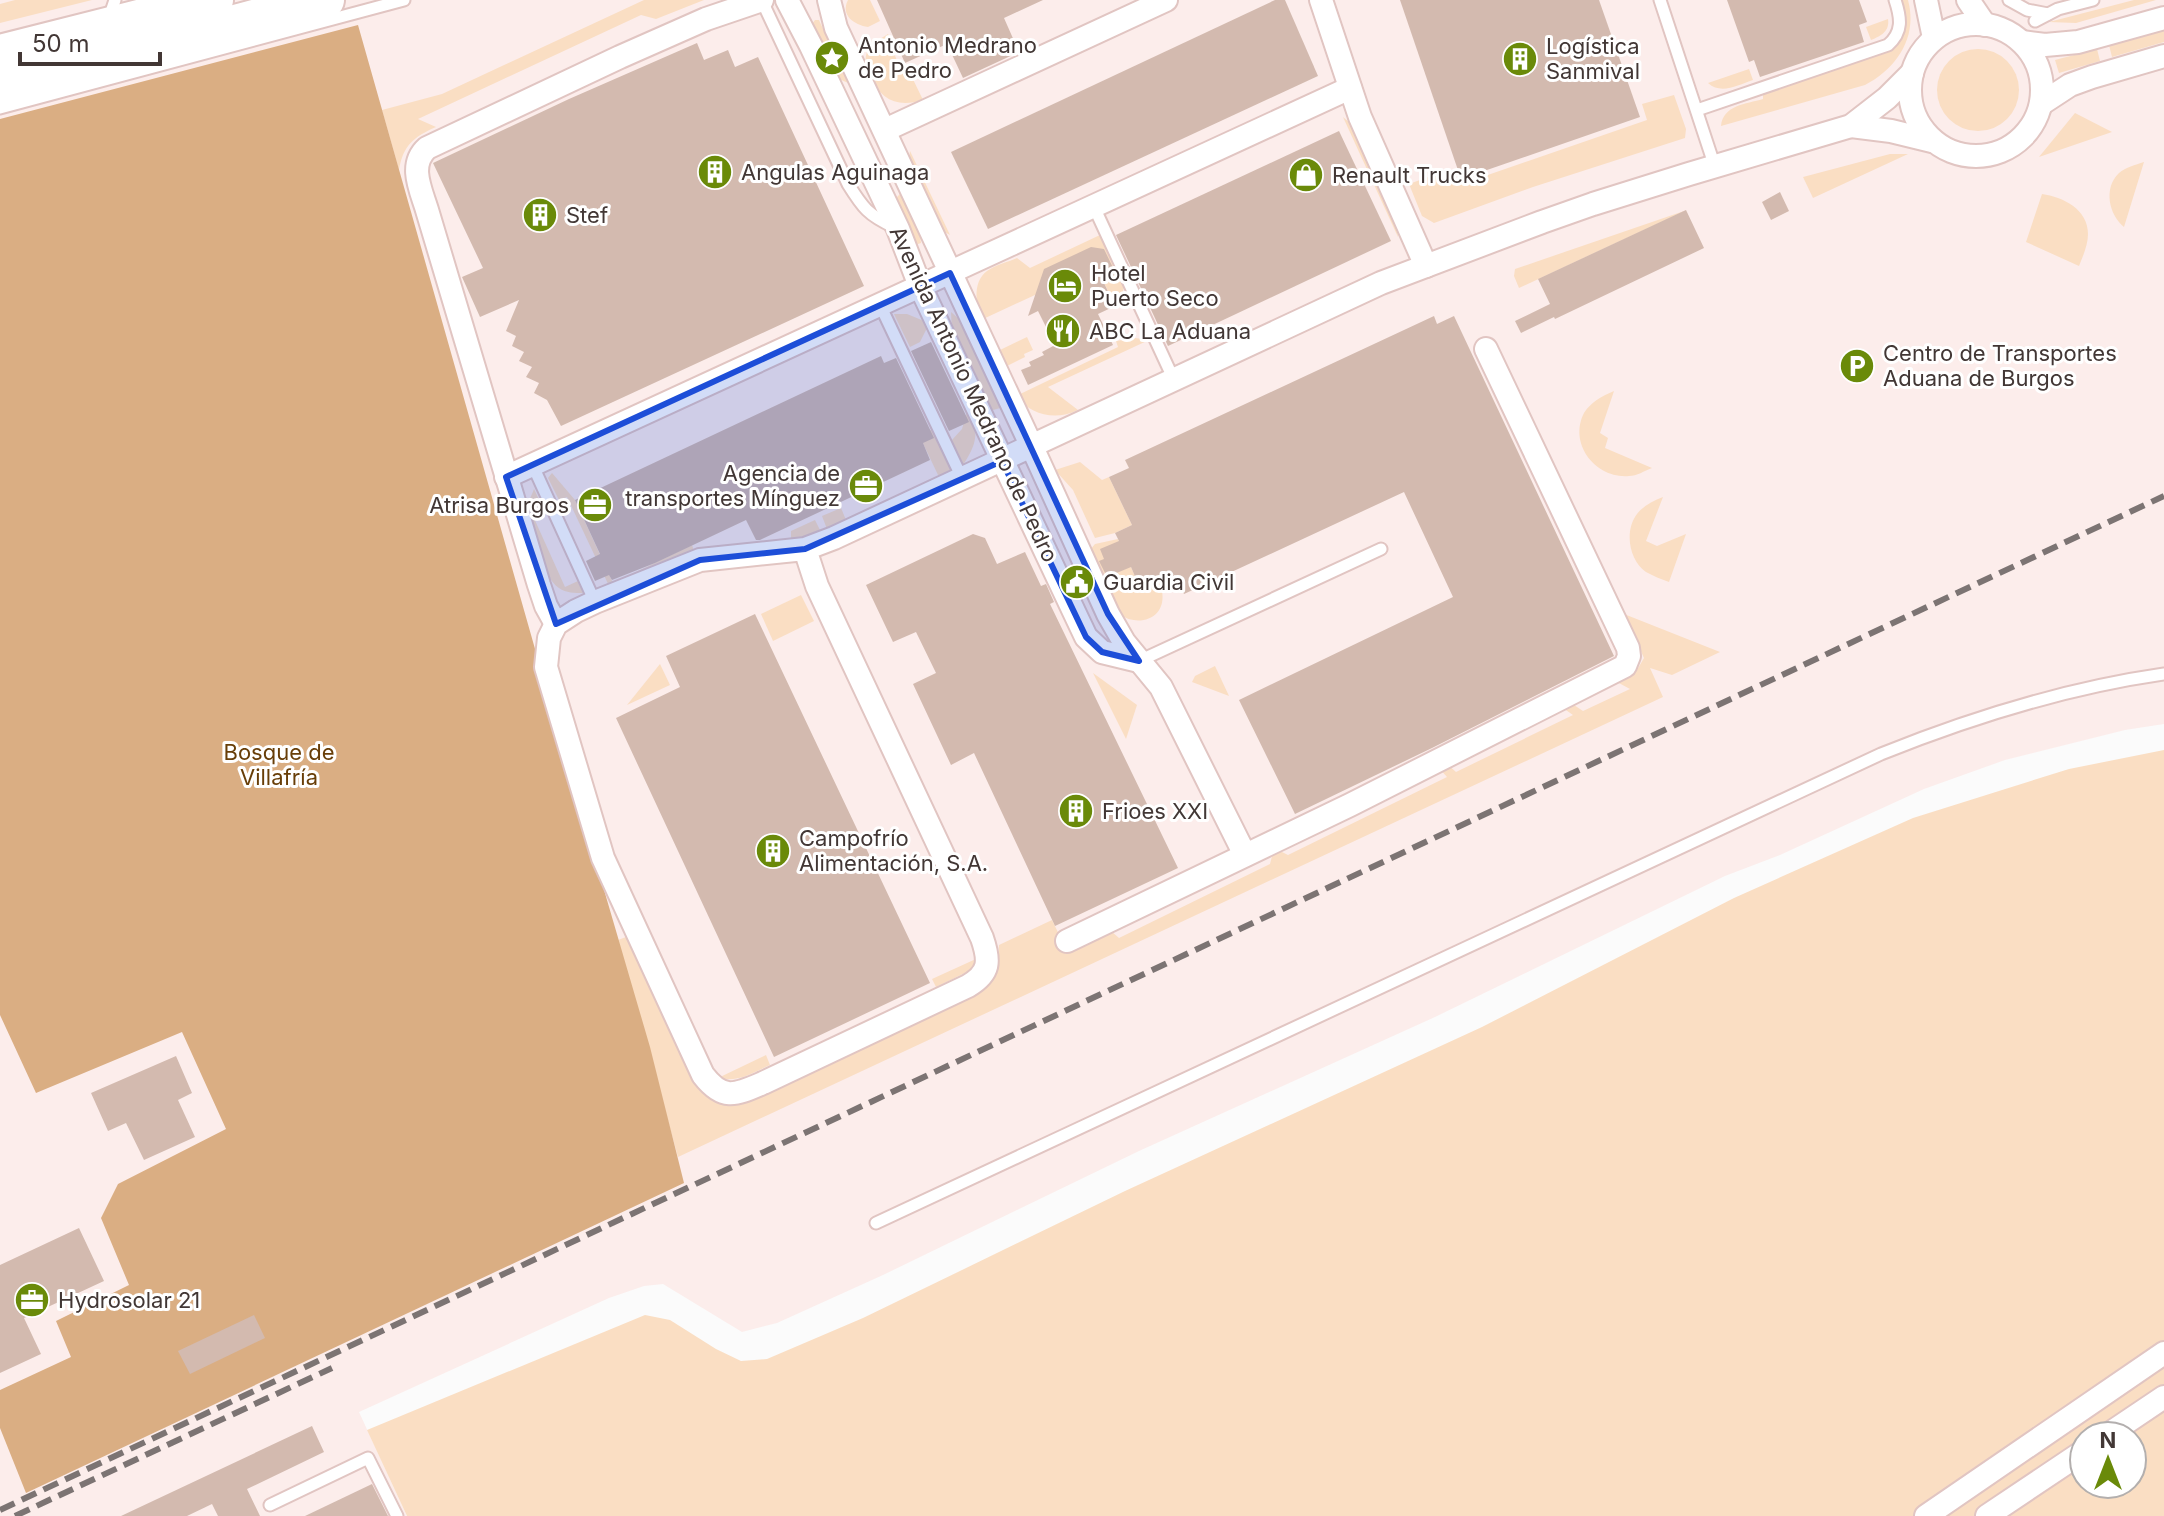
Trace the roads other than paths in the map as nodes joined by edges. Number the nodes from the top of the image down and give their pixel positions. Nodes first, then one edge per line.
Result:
1 (214, 0) edge
2 (325, 0) edge
3 (404, 0) edge
4 (787, 0) edge
5 (829, 0) edge
6 (1166, 0) edge
7 (1321, 0) edge
8 (1660, 0) edge
9 (1895, 0) edge
10 (1926, 0) edge
11 (1968, 0) edge
12 (2009, 0) edge
13 (2093, 0) edge
14 (762, 1) edge
15 (117, 5) edge
16 (96, 13) dead end
17 (2048, 14) junction
18 (2164, 18) edge
19 (2035, 21) dead end
20 (1985, 25) junction
21 (1934, 38) junction
22 (2022, 42) junction
23 (0, 54) edge
24 (2164, 56) edge
25 (1912, 73) junction
26 (0, 87) edge
27 (1350, 88) junction
28 (2041, 104) junction
29 (0, 108) edge
30 (1697, 110) junction
31 (1851, 126) junction
32 (885, 130) junction
33 (1932, 141) junction
34 (1715, 167) junction
35 (1094, 207) junction
36 (898, 229) junction
37 (1426, 266) junction
38 (950, 273) junction
39 (920, 286) junction
40 (880, 305) junction
41 (1486, 349) dead end
42 (1174, 380) junction
43 (1032, 447) junction
44 (1002, 461) junction
45 (533, 466) junction
46 (506, 477) junction
47 (962, 478) junction
48 (805, 549) junction
49 (1381, 549) dead end
50 (595, 602) junction
51 (556, 624) junction
52 (1139, 661) junction
53 (2164, 674) edge
54 (1245, 855) junction
55 (1067, 941) dead end
56 (876, 1223) dead end
57 (2164, 1353) edge
58 (2164, 1397) edge
59 (2130, 1420) edge
60 (2068, 1462) edge
61 (270, 1505) dead end
62 (397, 1516) edge
63 (1926, 1516) edge
64 (1987, 1516) edge

1 - 23 highway
2 - 26 highway
3 - 29 lane
4 - 36 street, Avenida Antonio Medrano de Pedro
5 - 32 street, Avenida Antonio Medrano de Pedro
6 - 32 street
7 - 27 street
8 - 30 lane
9 - 30 lane
10 - 21 street
11 - 20 street
12 - 17 lane
13 - 17 lane
14 - 36 lane
14 - 46 street
15 - 16 lane
17 - 19 lane
18 - 22 street
20 - 21 street
20 - 22 street
21 - 25 street
22 - 28 street
24 - 28 street
25 - 31 street
25 - 33 street
27 - 35 street
27 - 37 street
28 - 33 street
30 - 34 lane
31 - 33 street
31 - 34 street
32 - 38 street, Avenida Antonio Medrano de Pedro
34 - 37 street
35 - 38 street
35 - 42 lane
36 - 39 street, Avenida Antonio Medrano de Pedro
37 - 42 street
38 - 39 street
38 - 43 street, Avenida Antonio Medrano de Pedro
39 - 40 street
39 - 44 street, Avenida Antonio Medrano de Pedro
40 - 45 street
40 - 47 lane
41 - 54 street
42 - 43 street
43 - 44 street
43 - 52 street, Avenida Antonio Medrano de Pedro
44 - 47 street
44 - 52 street, Avenida Antonio Medrano de Pedro
45 - 46 street
45 - 50 lane
46 - 51 street
47 - 48 street
48 - 50 street
48 - 51 street
49 - 52 lane
50 - 51 street
52 - 54 street
53 - 56 lane
54 - 55 street
57 - 63 street
58 - 59 street
60 - 64 street
61 - 62 lane

